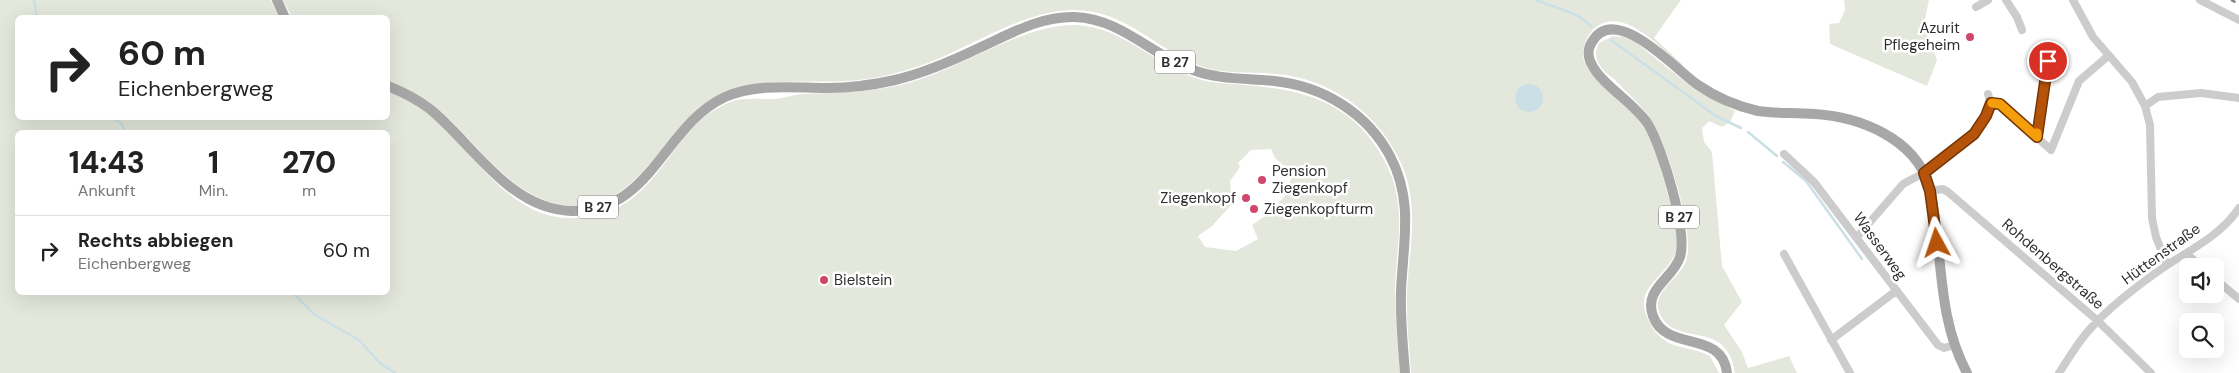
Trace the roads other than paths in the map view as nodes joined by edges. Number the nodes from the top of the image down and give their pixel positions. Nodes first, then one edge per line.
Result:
1 (276, 0) edge
2 (1988, 0) edge
3 (2006, 0) edge
4 (2073, 0) edge
5 (2200, 0) edge
6 (1976, 7) dead end
7 (284, 15) edge
8 (2239, 20) edge
9 (2022, 30) dead end
10 (2108, 56) junction
11 (2048, 61) dead end
12 (390, 87) edge
13 (1988, 94) dead end
14 (2239, 98) edge
15 (1991, 103) junction
16 (2145, 106) junction
17 (2037, 137) junction
18 (1784, 154) dead end
19 (1924, 173) junction
20 (1930, 191) junction
21 (2239, 208) edge
22 (1856, 237) junction
23 (1784, 254) dead end
24 (2187, 254) junction
25 (2191, 258) edge
26 (2167, 265) junction
27 (2224, 287) edge
28 (1896, 292) junction
29 (2239, 300) edge
30 (2098, 321) junction
31 (1831, 340) junction
32 (1954, 345) junction
33 (1405, 373) edge
34 (1727, 373) edge
35 (1850, 373) edge
36 (1966, 373) edge
37 (2059, 373) edge
38 (2151, 373) edge

1 - 7 main road
2 - 6 street
3 - 9 street
4 - 10 street
5 - 8 street
10 - 16 street
10 - 17 street
11 - 17 street
12 - 33 main road, B 27
13 - 15 street
14 - 16 street
15 - 17 street
15 - 19 street
16 - 26 street
18 - 22 street, Wasserweg
19 - 20 main road, B 27
19 - 22 street
19 - 34 main road, B 27
20 - 30 street, Rohdenbergstraße
20 - 32 main road, B 27
21 - 24 street, Hüttenstraße
22 - 28 street, Wasserweg
23 - 31 street
24 - 25 street
24 - 26 street, Hüttenstraße
26 - 30 street, Hüttenstraße
27 - 29 street
28 - 31 street
28 - 32 street, Wasserweg
30 - 37 street, Hüttenstraße
30 - 38 street, Rohdenbergstraße
31 - 35 street
32 - 36 main road, B 27

